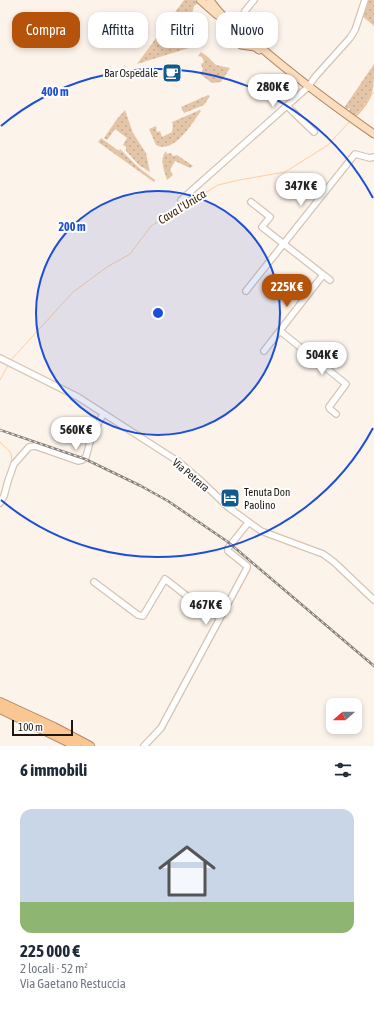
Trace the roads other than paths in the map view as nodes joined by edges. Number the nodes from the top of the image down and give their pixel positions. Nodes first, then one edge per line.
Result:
1 (205, 0) edge
2 (254, 0) edge
3 (364, 0) edge
4 (217, 12) edge
5 (218, 12) edge
6 (245, 12) edge
7 (257, 48) edge
8 (259, 48) edge
9 (268, 55) junction
10 (308, 87) junction
11 (287, 106) junction
12 (314, 132) dead end
13 (374, 134) edge
14 (374, 157) edge
15 (181, 200) dead end
16 (251, 202) dead end
17 (283, 244) junction
18 (323, 275) junction
19 (330, 280) dead end
20 (246, 291) dead end
21 (280, 331) junction
22 (264, 351) dead end
23 (0, 358) edge
24 (103, 414) junction
25 (336, 414) dead end
26 (0, 504) edge
27 (248, 523) junction
28 (94, 582) dead end
29 (374, 600) edge
30 (220, 618) junction
31 (0, 702) edge
32 (0, 709) edge
33 (76, 746) edge
34 (90, 746) edge
35 (144, 746) edge

1 - 4 main road
1 - 5 main road
2 - 6 street
3 - 10 street
7 - 9 main road
8 - 9 main road
9 - 10 main road
10 - 11 street
10 - 13 main road
11 - 12 street
11 - 15 street
14 - 17 street
16 - 17 street
17 - 18 street
17 - 20 street
18 - 19 street
18 - 21 street
21 - 22 street
21 - 25 street
23 - 24 street, Via Petrara
24 - 26 street
24 - 27 street, Via Petrara
27 - 29 street, Via Petrara
27 - 30 street
28 - 30 street
30 - 35 street
31 - 34 highway
32 - 33 highway

